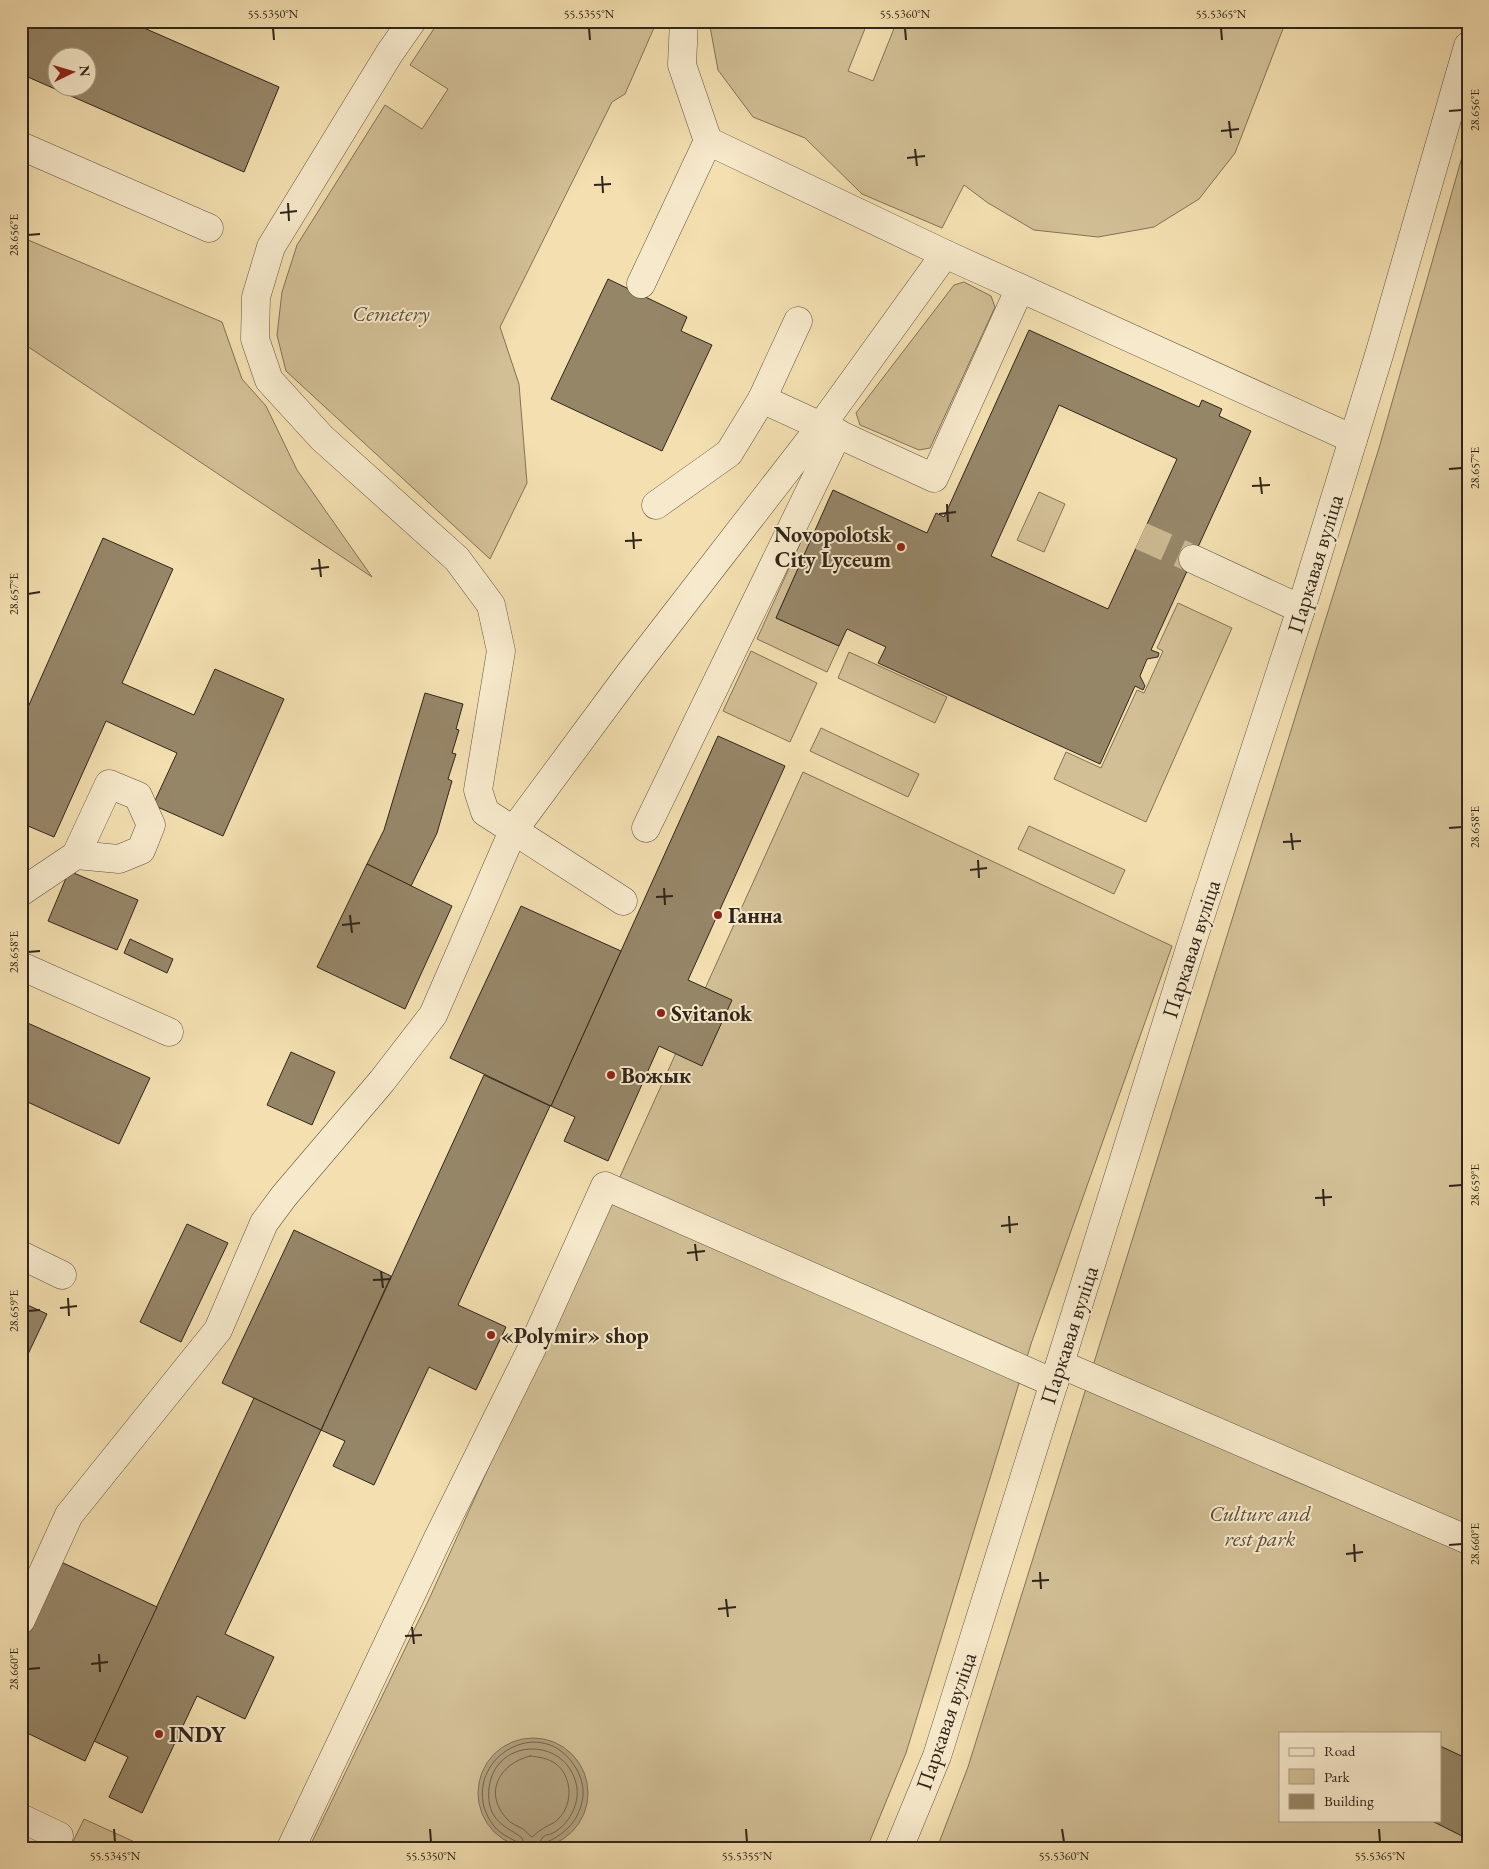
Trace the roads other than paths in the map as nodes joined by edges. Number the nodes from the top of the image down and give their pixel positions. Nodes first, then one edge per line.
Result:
1 (412, 21) edge
2 (684, 21) edge
3 (1468, 46) edge
4 (708, 141) junction
5 (21, 146) edge
6 (209, 228) dead end
7 (945, 254) junction
8 (641, 284) dead end
9 (1020, 288) junction
10 (798, 321) dead end
11 (762, 399) junction
12 (829, 430) junction
13 (1353, 439) junction
14 (656, 505) dead end
15 (1193, 559) tunnel mouth
16 (1301, 609) junction
17 (646, 828) dead end
18 (513, 831) junction
19 (76, 855) dead end
20 (21, 892) edge
21 (623, 901) dead end
22 (21, 966) edge
23 (170, 1032) dead end
24 (21, 1254) edge
25 (62, 1275) dead end
26 (1057, 1374) junction
27 (1468, 1540) edge
28 (21, 1620) edge
29 (21, 1818) edge
30 (59, 1836) dead end
31 (291, 1848) edge
32 (899, 1848) edge

1 - 18 street
2 - 4 street
3 - 13 street, Паркавая вуліца
4 - 7 street
4 - 8 street
5 - 6 street
7 - 9 street
7 - 12 street
9 - 12 street
9 - 13 street
10 - 11 street
11 - 12 street
11 - 14 street
12 - 17 street
12 - 18 street
13 - 16 street, Паркавая вуліца
15 - 16 street
16 - 26 street, Паркавая вуліца
18 - 21 street
18 - 28 street
19 - 20 street
22 - 23 street
24 - 25 street
26 - 27 street
26 - 31 street
26 - 32 street, Паркавая вуліца
29 - 30 street

